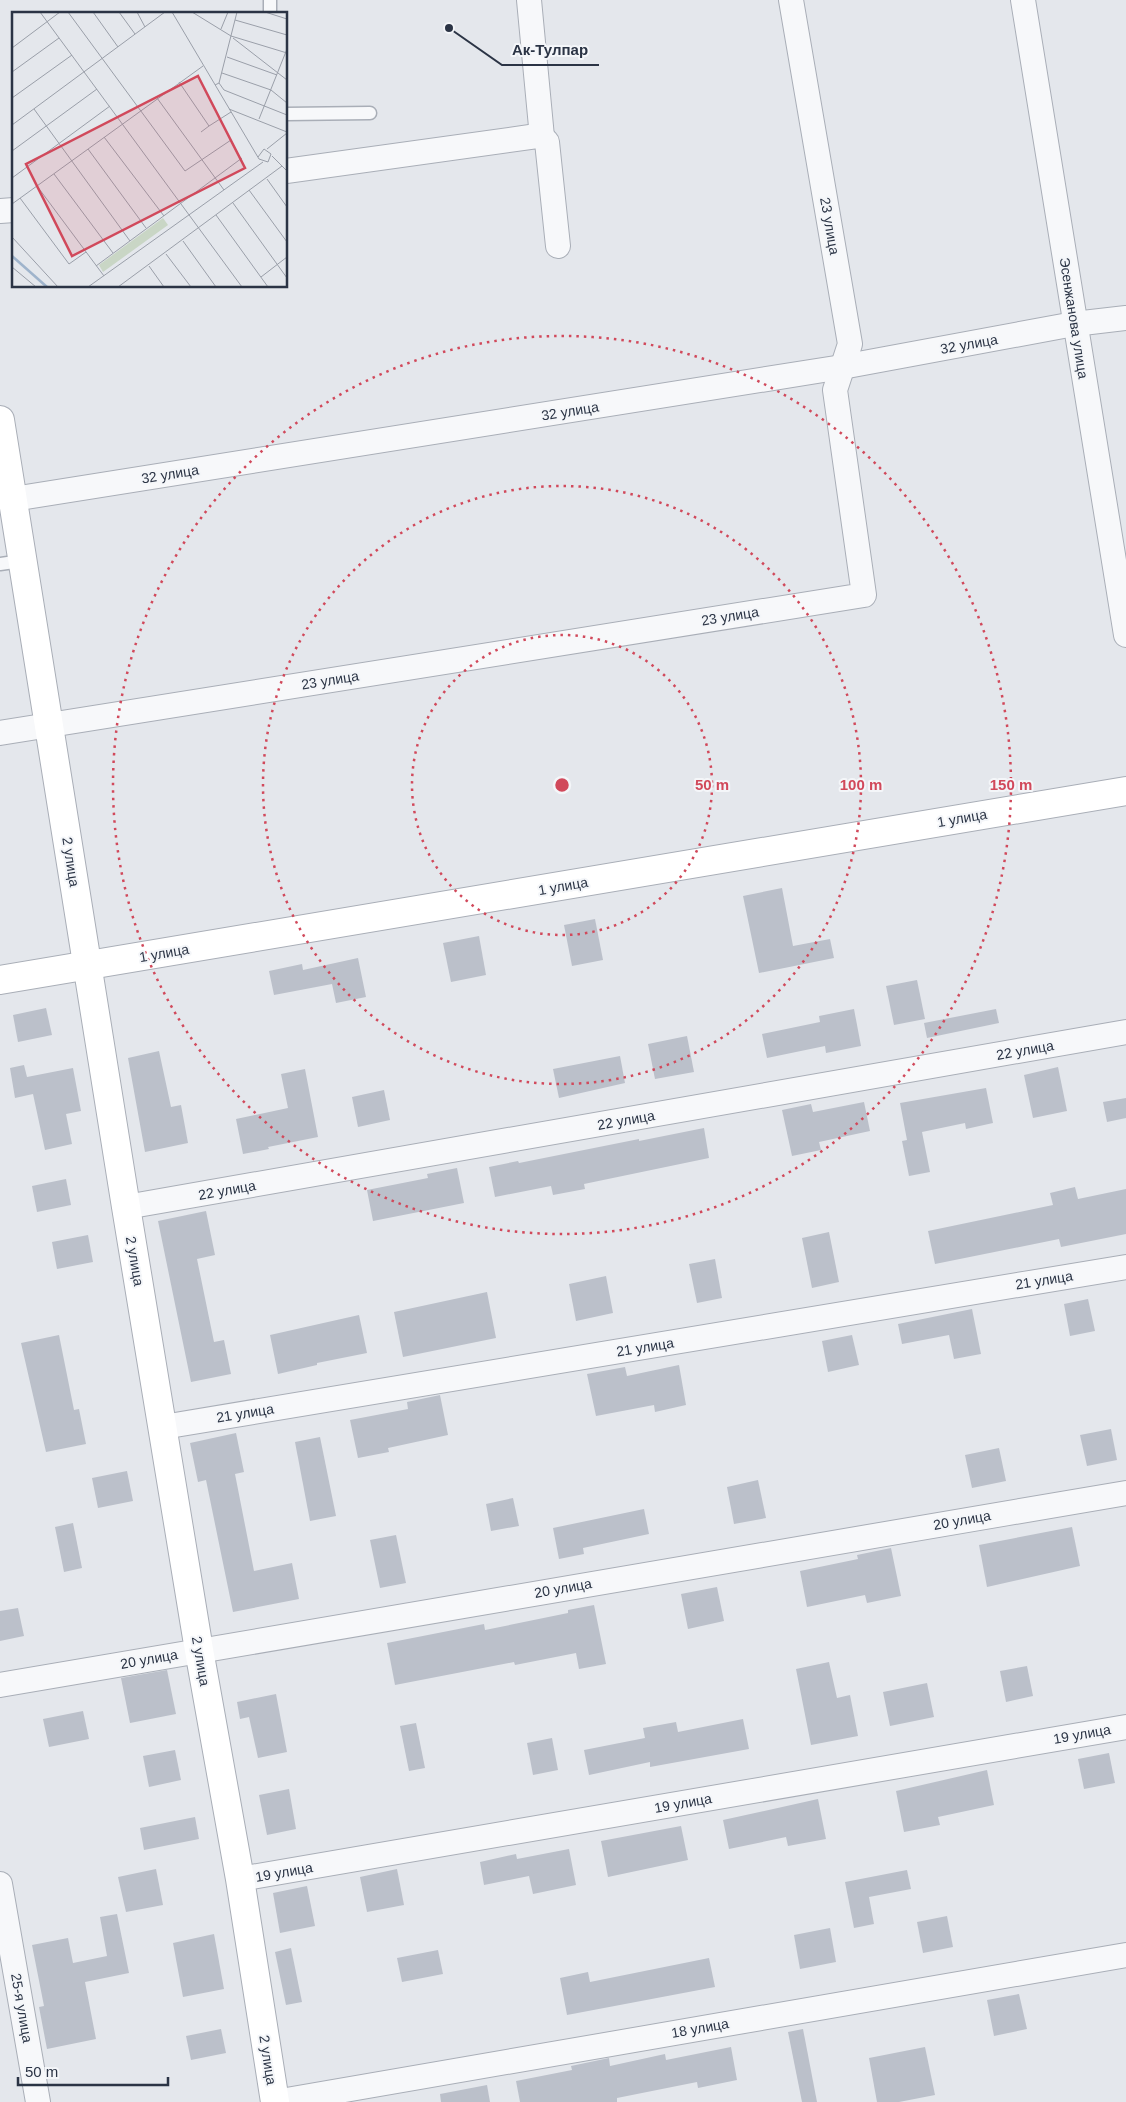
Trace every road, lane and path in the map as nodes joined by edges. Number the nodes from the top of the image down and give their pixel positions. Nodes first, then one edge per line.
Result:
1 (529, 0) edge
2 (791, 0) edge
3 (1023, 0) edge
4 (370, 113) dead end
5 (288, 114) edge
6 (542, 137) junction
7 (288, 171) edge
8 (558, 246) dead end
9 (1126, 318) edge
10 (1074, 324) junction
11 (842, 367) junction
12 (0, 420) edge
13 (6, 500) edge
14 (11, 562) edge
15 (1126, 636) edge
16 (49, 724) junction
17 (0, 733) edge
18 (1126, 791) edge
19 (87, 966) junction
20 (0, 980) edge
21 (1126, 1032) edge
22 (126, 1207) junction
23 (1126, 1267) edge
24 (163, 1427) junction
25 (1126, 1493) edge
26 (199, 1650) junction
27 (0, 1684) edge
28 (1126, 1726) edge
29 (240, 1879) junction
30 (0, 1884) edge
31 (1126, 1955) edge
32 (38, 2102) edge
33 (275, 2102) edge

1 - 6 street
2 - 11 street, 23 улица
3 - 10 street, Эсенжанова улица
4 - 5 lane
6 - 7 street
6 - 8 street
9 - 10 street, 32 улица
10 - 11 street, 32 улица
10 - 15 street, Эсенжанова улица
11 - 13 street, 32 улица
11 - 16 street, 23 улица
12 - 13 street, 2 улица
13 - 14 street, 2 улица
14 - 16 street, 2 улица
16 - 17 street, 23 улица
16 - 19 street, 2 улица
18 - 19 street, 1 улица
19 - 20 street, 1 улица
19 - 22 street, 2 улица
21 - 22 street, 22 улица
22 - 24 street, 2 улица
23 - 24 street, 21 улица
24 - 26 street, 2 улица
25 - 26 street, 20 улица
26 - 27 street, 20 улица
26 - 29 street, 2 улица
28 - 29 street, 19 улица
29 - 33 street, 2 улица
30 - 32 street, 25-я улица
31 - 33 street, 18 улица

